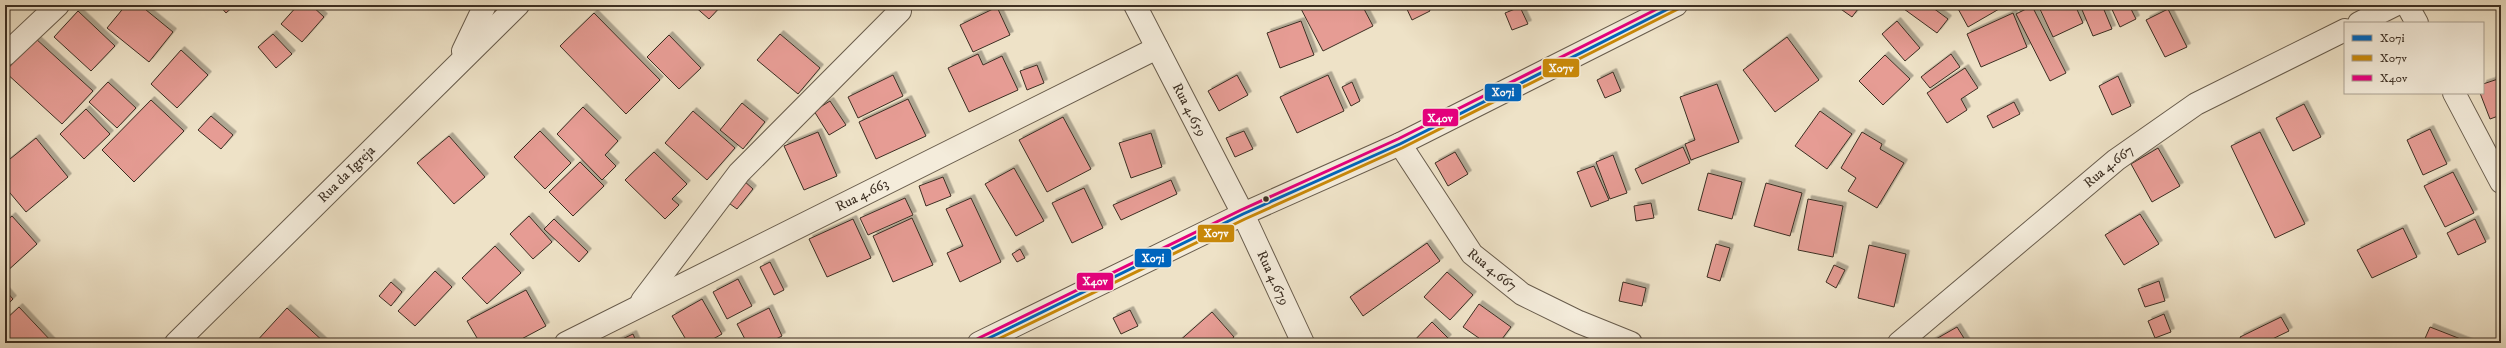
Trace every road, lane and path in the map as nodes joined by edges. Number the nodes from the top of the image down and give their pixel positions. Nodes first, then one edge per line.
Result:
1 (58, 5) edge
2 (485, 5) edge
3 (518, 5) edge
4 (1135, 5) edge
5 (1676, 5) edge
6 (2395, 5) edge
7 (2407, 5) edge
8 (900, 11) dead end
9 (2361, 22) edge
10 (2416, 22) edge
11 (2344, 30) edge
12 (1158, 48) junction
13 (5, 55) edge
14 (457, 65) junction
15 (2455, 94) edge
16 (1400, 144) junction
17 (2501, 182) edge
18 (1243, 214) junction
19 (639, 306) junction
20 (176, 343) edge
21 (566, 343) edge
22 (979, 343) edge
23 (1302, 343) edge
24 (1631, 343) edge
25 (1899, 343) edge

1 - 13 street
2 - 14 street
3 - 14 street, Rua da Igreja
4 - 12 street, Rua 4.659
5 - 16 street
6 - 9 street
7 - 10 street
8 - 19 street
11 - 25 street, Rua 4.667
12 - 18 street, Rua 4.659
12 - 19 street, Rua 4.663
14 - 20 street, Rua da Igreja
15 - 17 street
16 - 18 street
16 - 24 street, Rua 4.667
18 - 22 street
18 - 23 street, Rua 4.679
19 - 21 street, Rua 4.663

